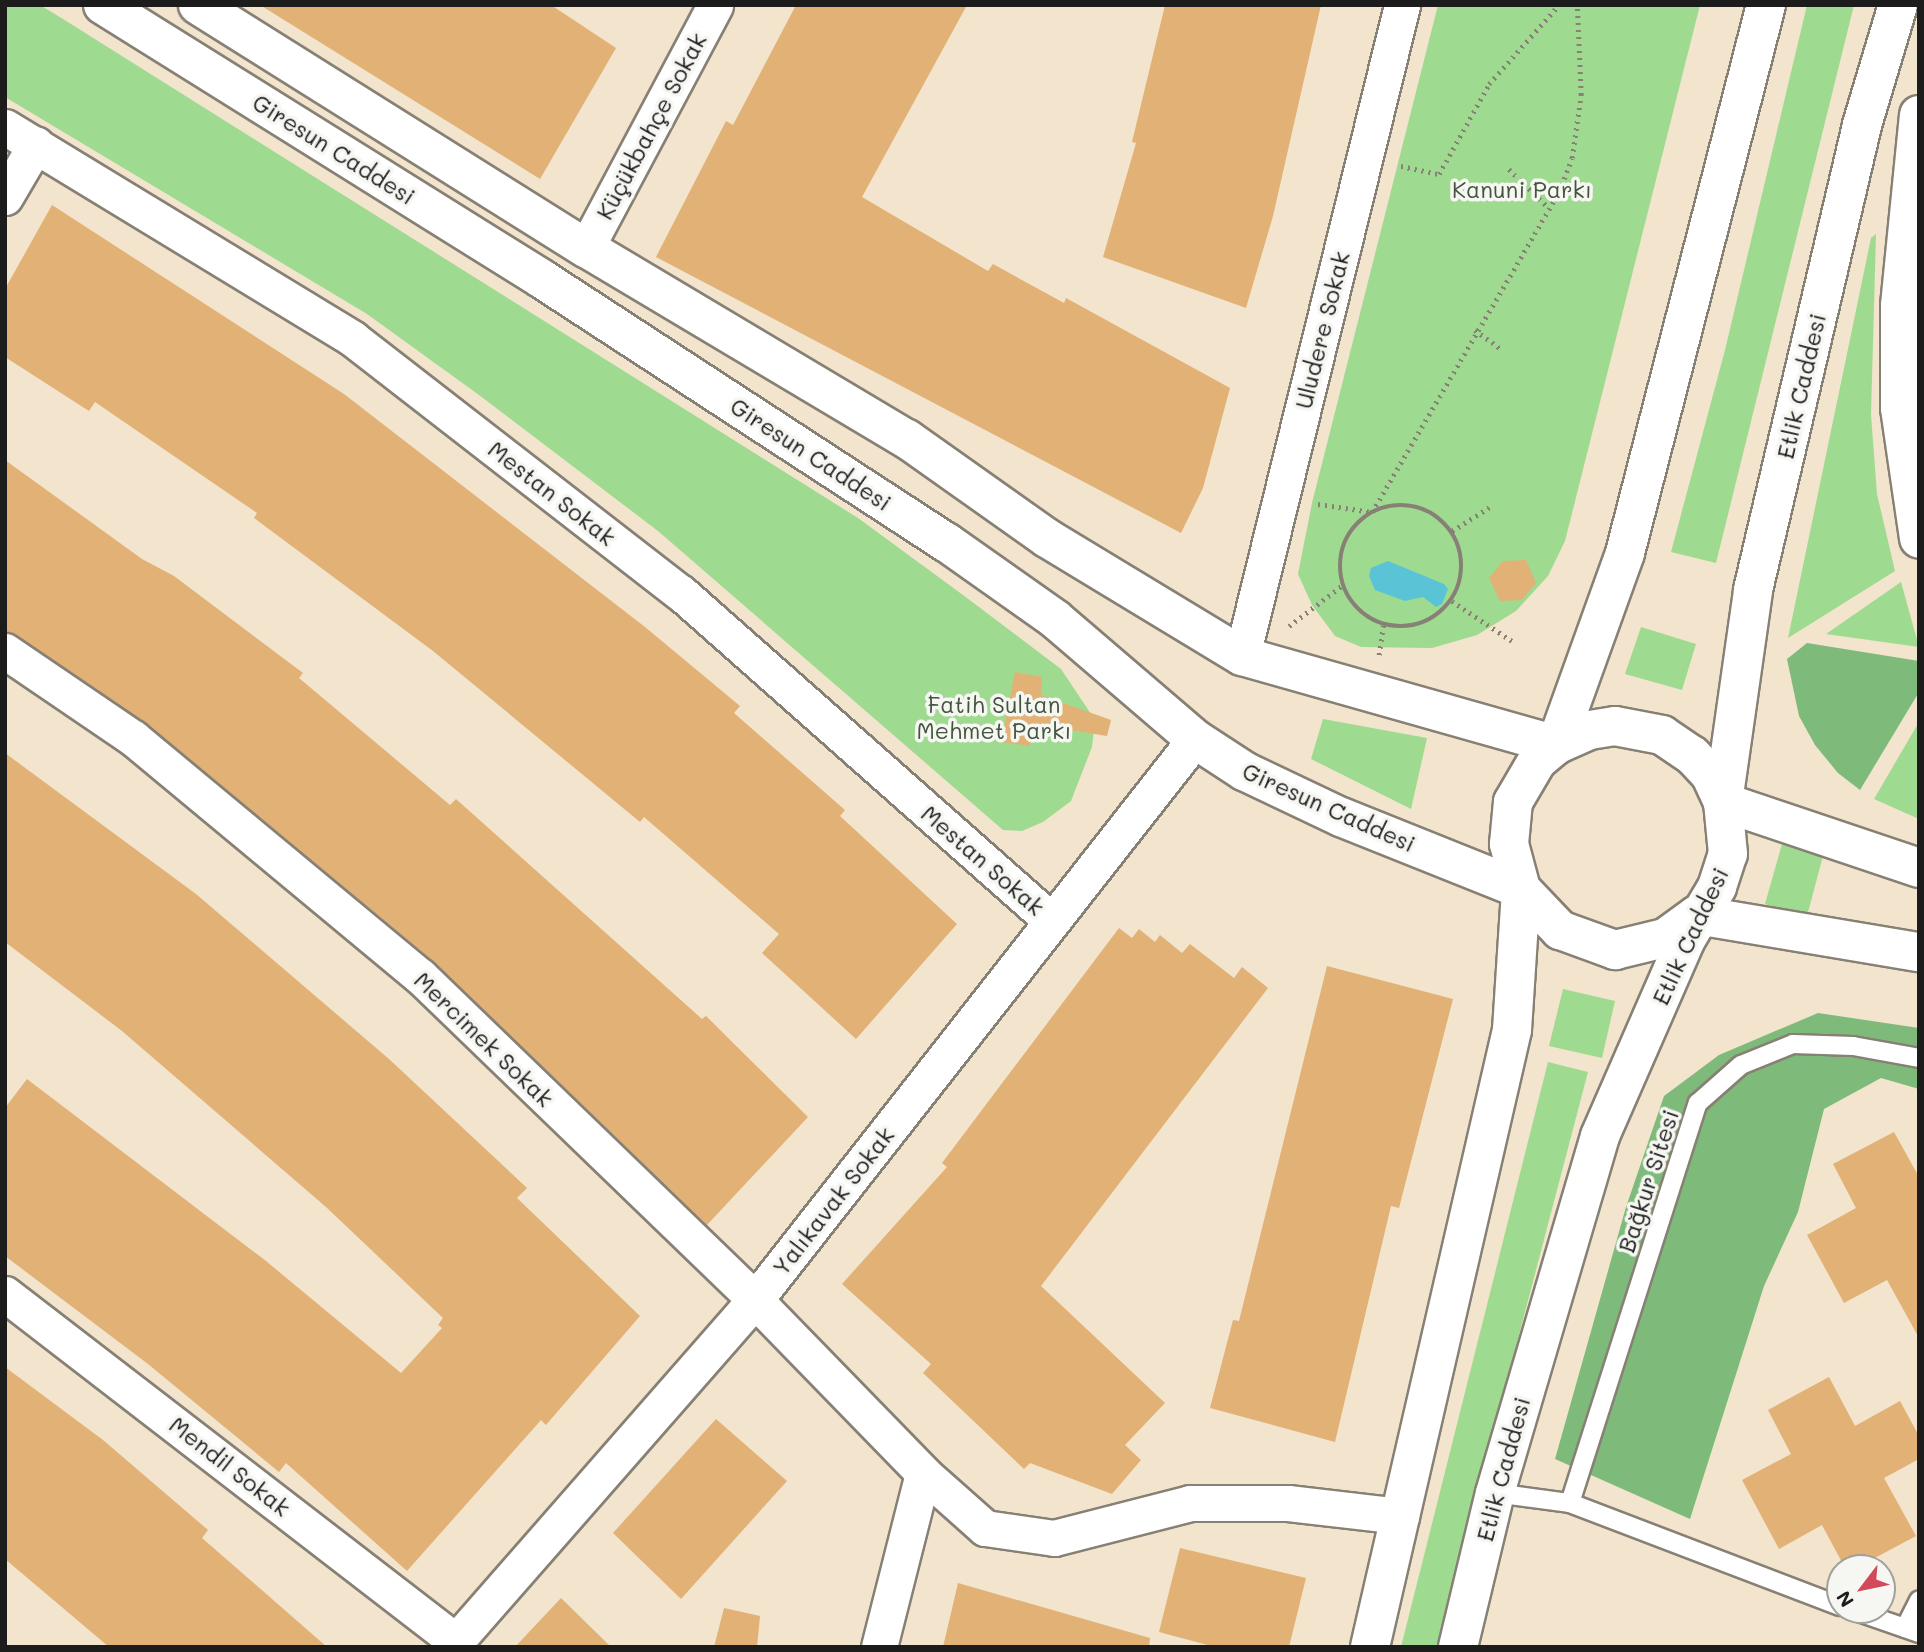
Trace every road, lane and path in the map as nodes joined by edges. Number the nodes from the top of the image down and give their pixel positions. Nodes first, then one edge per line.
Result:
1 (103, 5) edge
2 (198, 5) edge
3 (715, 5) edge
4 (1402, 5) edge
5 (1559, 5) edge
6 (1577, 5) edge
7 (1766, 5) edge
8 (1898, 5) edge
9 (1919, 115) edge
10 (5, 127) edge
11 (36, 144) junction
12 (1391, 164) dead end
13 (1509, 169) dead end
14 (5, 197) edge
15 (1549, 208) junction
16 (586, 248) junction
17 (1475, 330) junction
18 (1500, 348) dead end
19 (1309, 502) dead end
20 (1490, 507) dead end
21 (1372, 512) junction
22 (1452, 531) junction
23 (1919, 539) edge
24 (1343, 585) junction
25 (1452, 601) junction
26 (1383, 625) junction
27 (1280, 633) dead end
28 (1512, 641) dead end
29 (5, 651) edge
30 (1242, 656) junction
31 (1378, 665) dead end
32 (1195, 739) junction
33 (1556, 745) junction
34 (1723, 802) junction
35 (1919, 868) edge
36 (1521, 889) junction
37 (1697, 915) junction
38 (1052, 921) junction
39 (1919, 952) edge
40 (1919, 1058) edge
41 (5, 1294) edge
42 (755, 1300) junction
43 (923, 1473) junction
44 (1495, 1493) junction
45 (1570, 1503) junction
46 (1401, 1516) junction
47 (1919, 1600) edge
48 (1826, 1601) edge
49 (1892, 1624) edge
50 (1912, 1631) edge
51 (452, 1643) edge
52 (879, 1647) edge
53 (1370, 1647) edge
54 (1458, 1647) edge

1 - 32 main road, Giresun Caddesi
2 - 16 main road
3 - 16 street, Küçükbahçe Sokak
4 - 30 street, Uludere Sokak
5 - 12 path
6 - 15 path
7 - 33 main road
8 - 34 main road, Etlik Caddesi
9 - 23 main road
10 - 11 street, Mestan Sokak
11 - 14 street
11 - 38 street, Mestan Sokak
13 - 15 path
15 - 17 path
16 - 30 main road
17 - 18 path
17 - 21 path
19 - 21 path
20 - 22 path
21 - 22 path
21 - 24 path
22 - 25 path
24 - 26 path
24 - 27 path
25 - 26 path
25 - 28 path
26 - 31 path
29 - 42 street, Mercimek Sokak
30 - 33 main road
32 - 36 main road, Giresun Caddesi
32 - 38 street, Yalıkavak Sokak
33 - 34 main road
33 - 36 main road
34 - 35 main road
34 - 37 main road, Etlik Caddesi
36 - 37 main road
36 - 46 main road
37 - 39 main road
37 - 44 main road, Etlik Caddesi
38 - 42 street, Yalıkavak Sokak
40 - 45 lane, Bağkur Sitesi
41 - 51 street, Mendil Sokak
42 - 43 street, Mercimek Sokak
42 - 51 street, Yalıkavak Sokak
43 - 46 street, Mercimek Sokak
43 - 52 street
44 - 45 lane
44 - 54 main road, Etlik Caddesi
45 - 48 lane
46 - 53 main road
47 - 50 lane
49 - 50 lane

